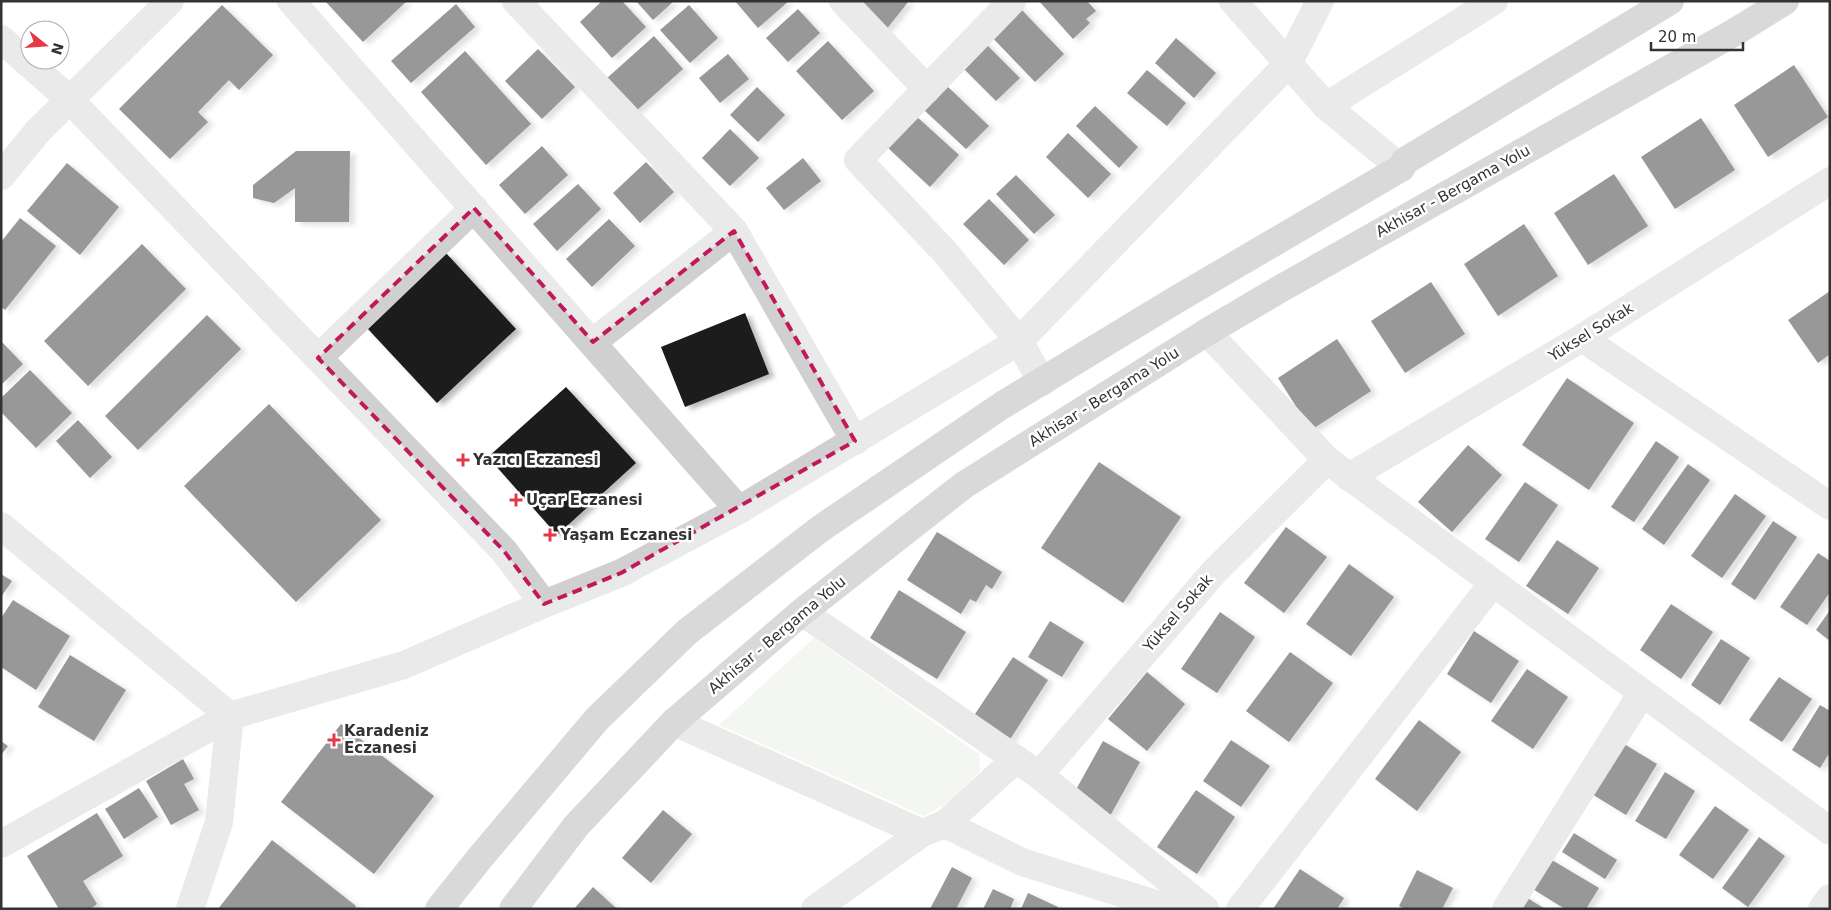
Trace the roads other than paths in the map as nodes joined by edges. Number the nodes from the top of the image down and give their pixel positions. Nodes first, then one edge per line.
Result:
1 (170, 1) edge
2 (292, 1) edge
3 (516, 1) edge
4 (843, 1) edge
5 (1012, 1) edge
6 (1233, 1) edge
7 (1320, 1) edge
8 (1494, 1) edge
9 (1670, 1) edge
10 (1785, 1) edge
11 (1, 39) edge
12 (1288, 64) junction
13 (927, 89) junction
14 (70, 100) junction
15 (1326, 106) junction
16 (1401, 168) junction
17 (1, 176) edge
18 (1830, 182) edge
19 (474, 208) junction
20 (734, 231) junction
21 (1207, 332) junction
22 (1582, 338) junction
23 (1020, 341) junction
24 (592, 342) junction
25 (318, 358) junction
26 (1042, 382) junction
27 (855, 441) junction
28 (1327, 460) junction
29 (1349, 477) junction
30 (1830, 506) edge
31 (739, 510) junction
32 (1, 526) edge
33 (1493, 583) junction
34 (544, 604) junction
35 (802, 612) junction
36 (1642, 693) junction
37 (230, 716) junction
38 (674, 722) junction
39 (1016, 759) junction
40 (1039, 775) junction
41 (934, 828) junction
42 (1828, 828) edge
43 (1, 844) edge
44 (1830, 898) edge
45 (190, 909) edge
46 (440, 909) edge
47 (513, 909) edge
48 (816, 909) edge
49 (1172, 909) edge
50 (1206, 909) edge
51 (1240, 909) edge
52 (1506, 909) edge
53 (1822, 909) edge

1 - 14 street
2 - 19 street
3 - 20 street
4 - 13 street
5 - 13 street
6 - 12 street
7 - 12 street
8 - 15 street
9 - 16 main road
10 - 21 main road, Akhisar - Bergama Yolu
11 - 14 street
12 - 15 street
12 - 23 street
13 - 23 street
14 - 17 street
14 - 25 street
15 - 16 street
16 - 26 main road
18 - 22 street, Yüksel Sokak
19 - 24 street
19 - 25 street
20 - 24 street
20 - 27 street
21 - 28 street
21 - 35 main road, Akhisar - Bergama Yolu
22 - 29 street, Yüksel Sokak
22 - 30 street
23 - 26 street
23 - 27 street
24 - 31 street
25 - 34 street
26 - 46 main road
27 - 31 street
28 - 29 street
28 - 40 street, Yüksel Sokak
29 - 33 street
31 - 34 street
32 - 37 street
33 - 36 street
33 - 51 street
34 - 37 street
35 - 38 main road, Akhisar - Bergama Yolu
35 - 39 street
36 - 42 street
36 - 52 street
37 - 43 street
37 - 45 street
38 - 41 street
38 - 47 main road, Akhisar - Bergama Yolu
39 - 40 street
39 - 41 street
40 - 50 street
41 - 48 street
41 - 49 street
44 - 53 street

